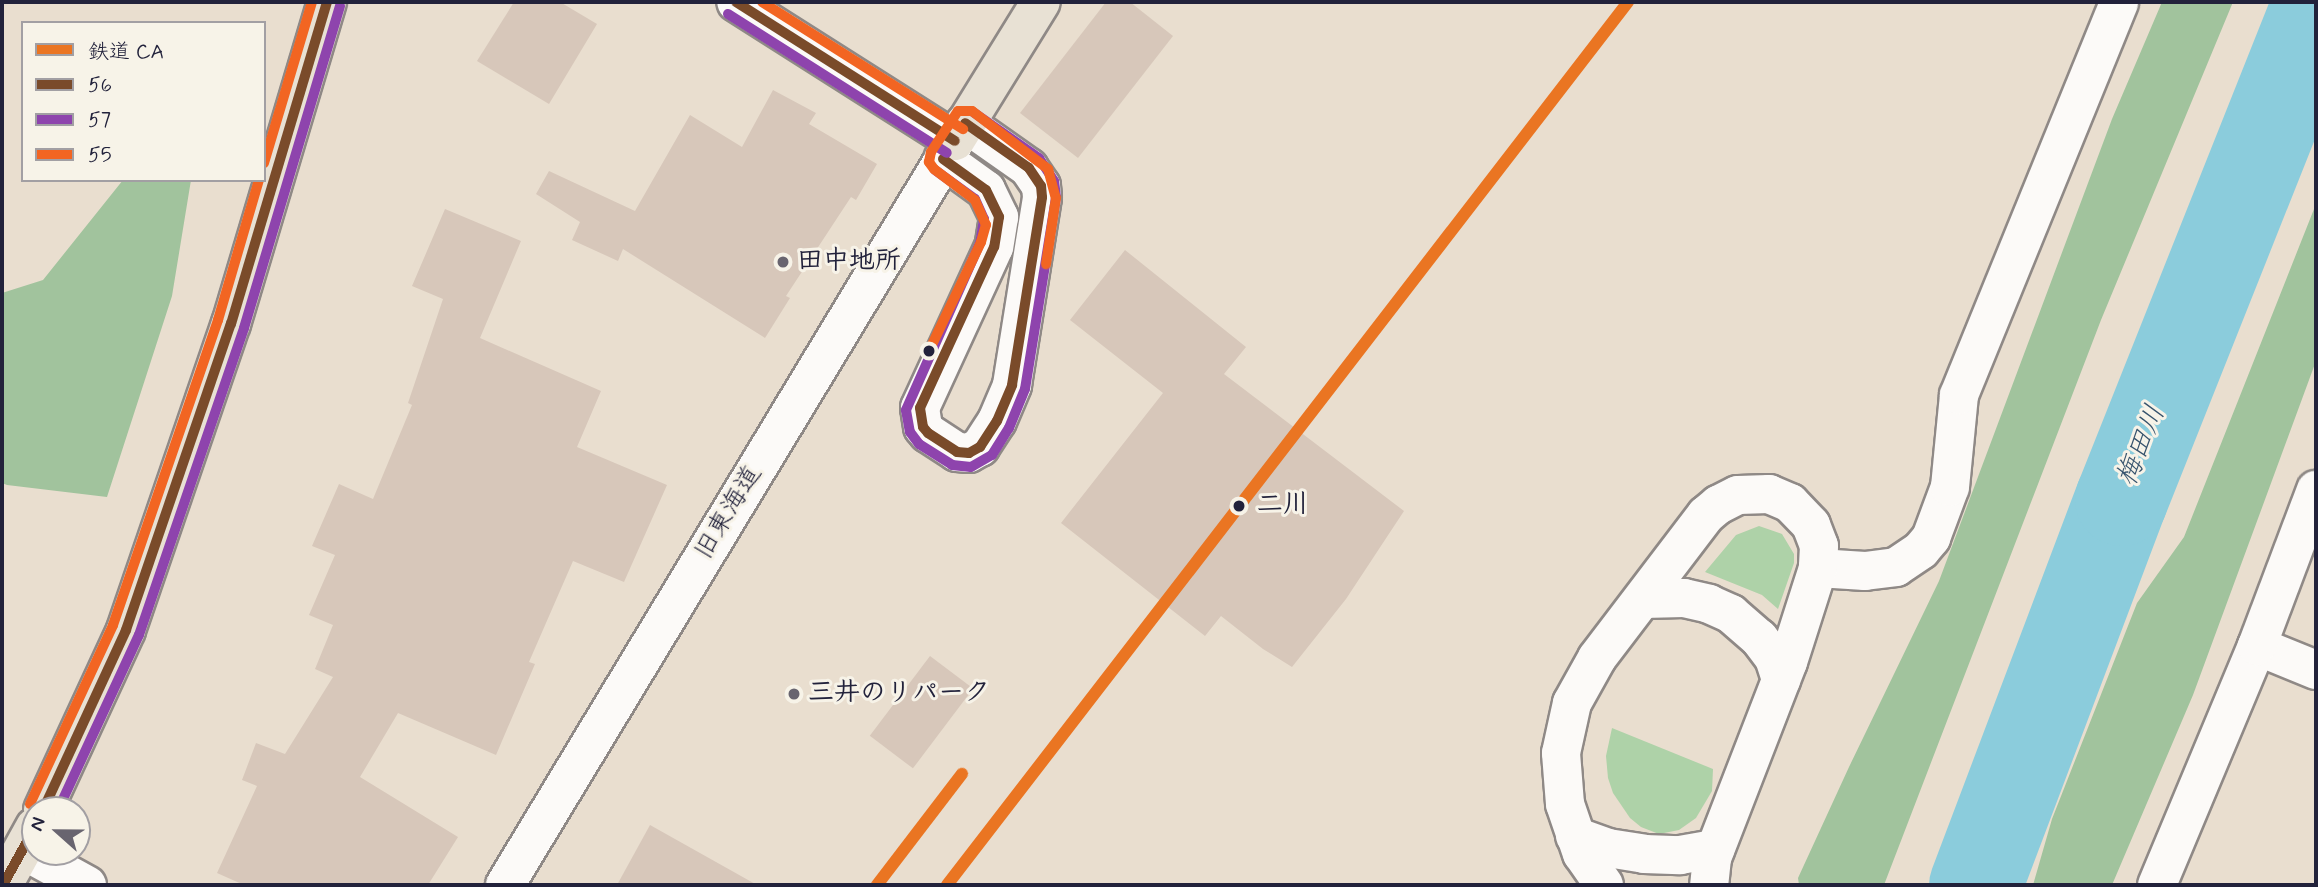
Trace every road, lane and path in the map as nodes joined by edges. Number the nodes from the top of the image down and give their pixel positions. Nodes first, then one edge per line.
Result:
1 (327, 2) edge
2 (736, 2) edge
3 (1041, 2) edge
4 (2119, 2) edge
5 (954, 141) junction
6 (2316, 490) edge
7 (1818, 568) junction
8 (1643, 599) junction
9 (2257, 646) junction
10 (2316, 670) edge
11 (1781, 680) junction
12 (49, 796) edge
13 (1575, 836) junction
14 (21, 853) edge
15 (63, 866) edge
16 (1712, 867) edge
17 (3, 885) edge
18 (87, 885) edge
19 (505, 885) edge
20 (1604, 885) edge
21 (2157, 885) edge

1 - 12 main road
2 - 5 street
3 - 5 main road
4 - 7 street
5 - 5 street
5 - 19 street, 旧東海道
6 - 9 street
7 - 8 street
7 - 11 street
8 - 11 street
8 - 13 street
9 - 10 street
9 - 21 street
11 - 16 street
13 - 16 street
13 - 20 street
14 - 17 main road
15 - 18 street

